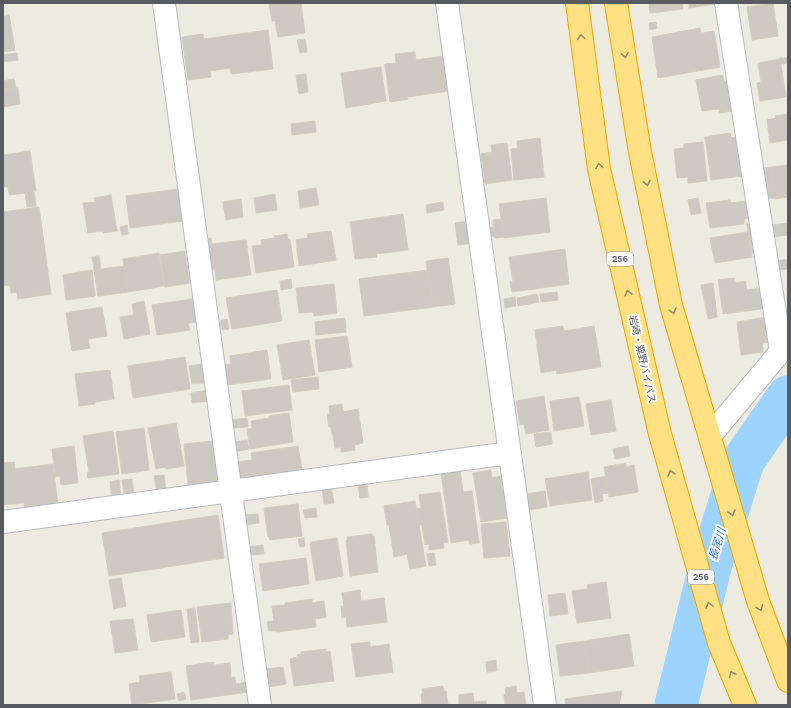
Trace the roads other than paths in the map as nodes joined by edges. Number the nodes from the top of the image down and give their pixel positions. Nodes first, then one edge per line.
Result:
1 (164, 3) edge
2 (447, 3) edge
3 (577, 3) edge
4 (616, 3) edge
5 (726, 3) edge
6 (710, 436) junction
7 (510, 453) junction
8 (231, 490) junction
9 (3, 522) edge
10 (788, 682) edge
11 (260, 705) edge
12 (545, 705) edge
13 (746, 705) edge

1 - 8 street
2 - 7 street
13 -> 3 highway, 岩崎・粟野バイパス / 256
4 -> 6 highway
5 - 6 street
6 -> 10 highway
7 - 8 street
7 - 12 street
8 - 9 street
8 - 11 street

